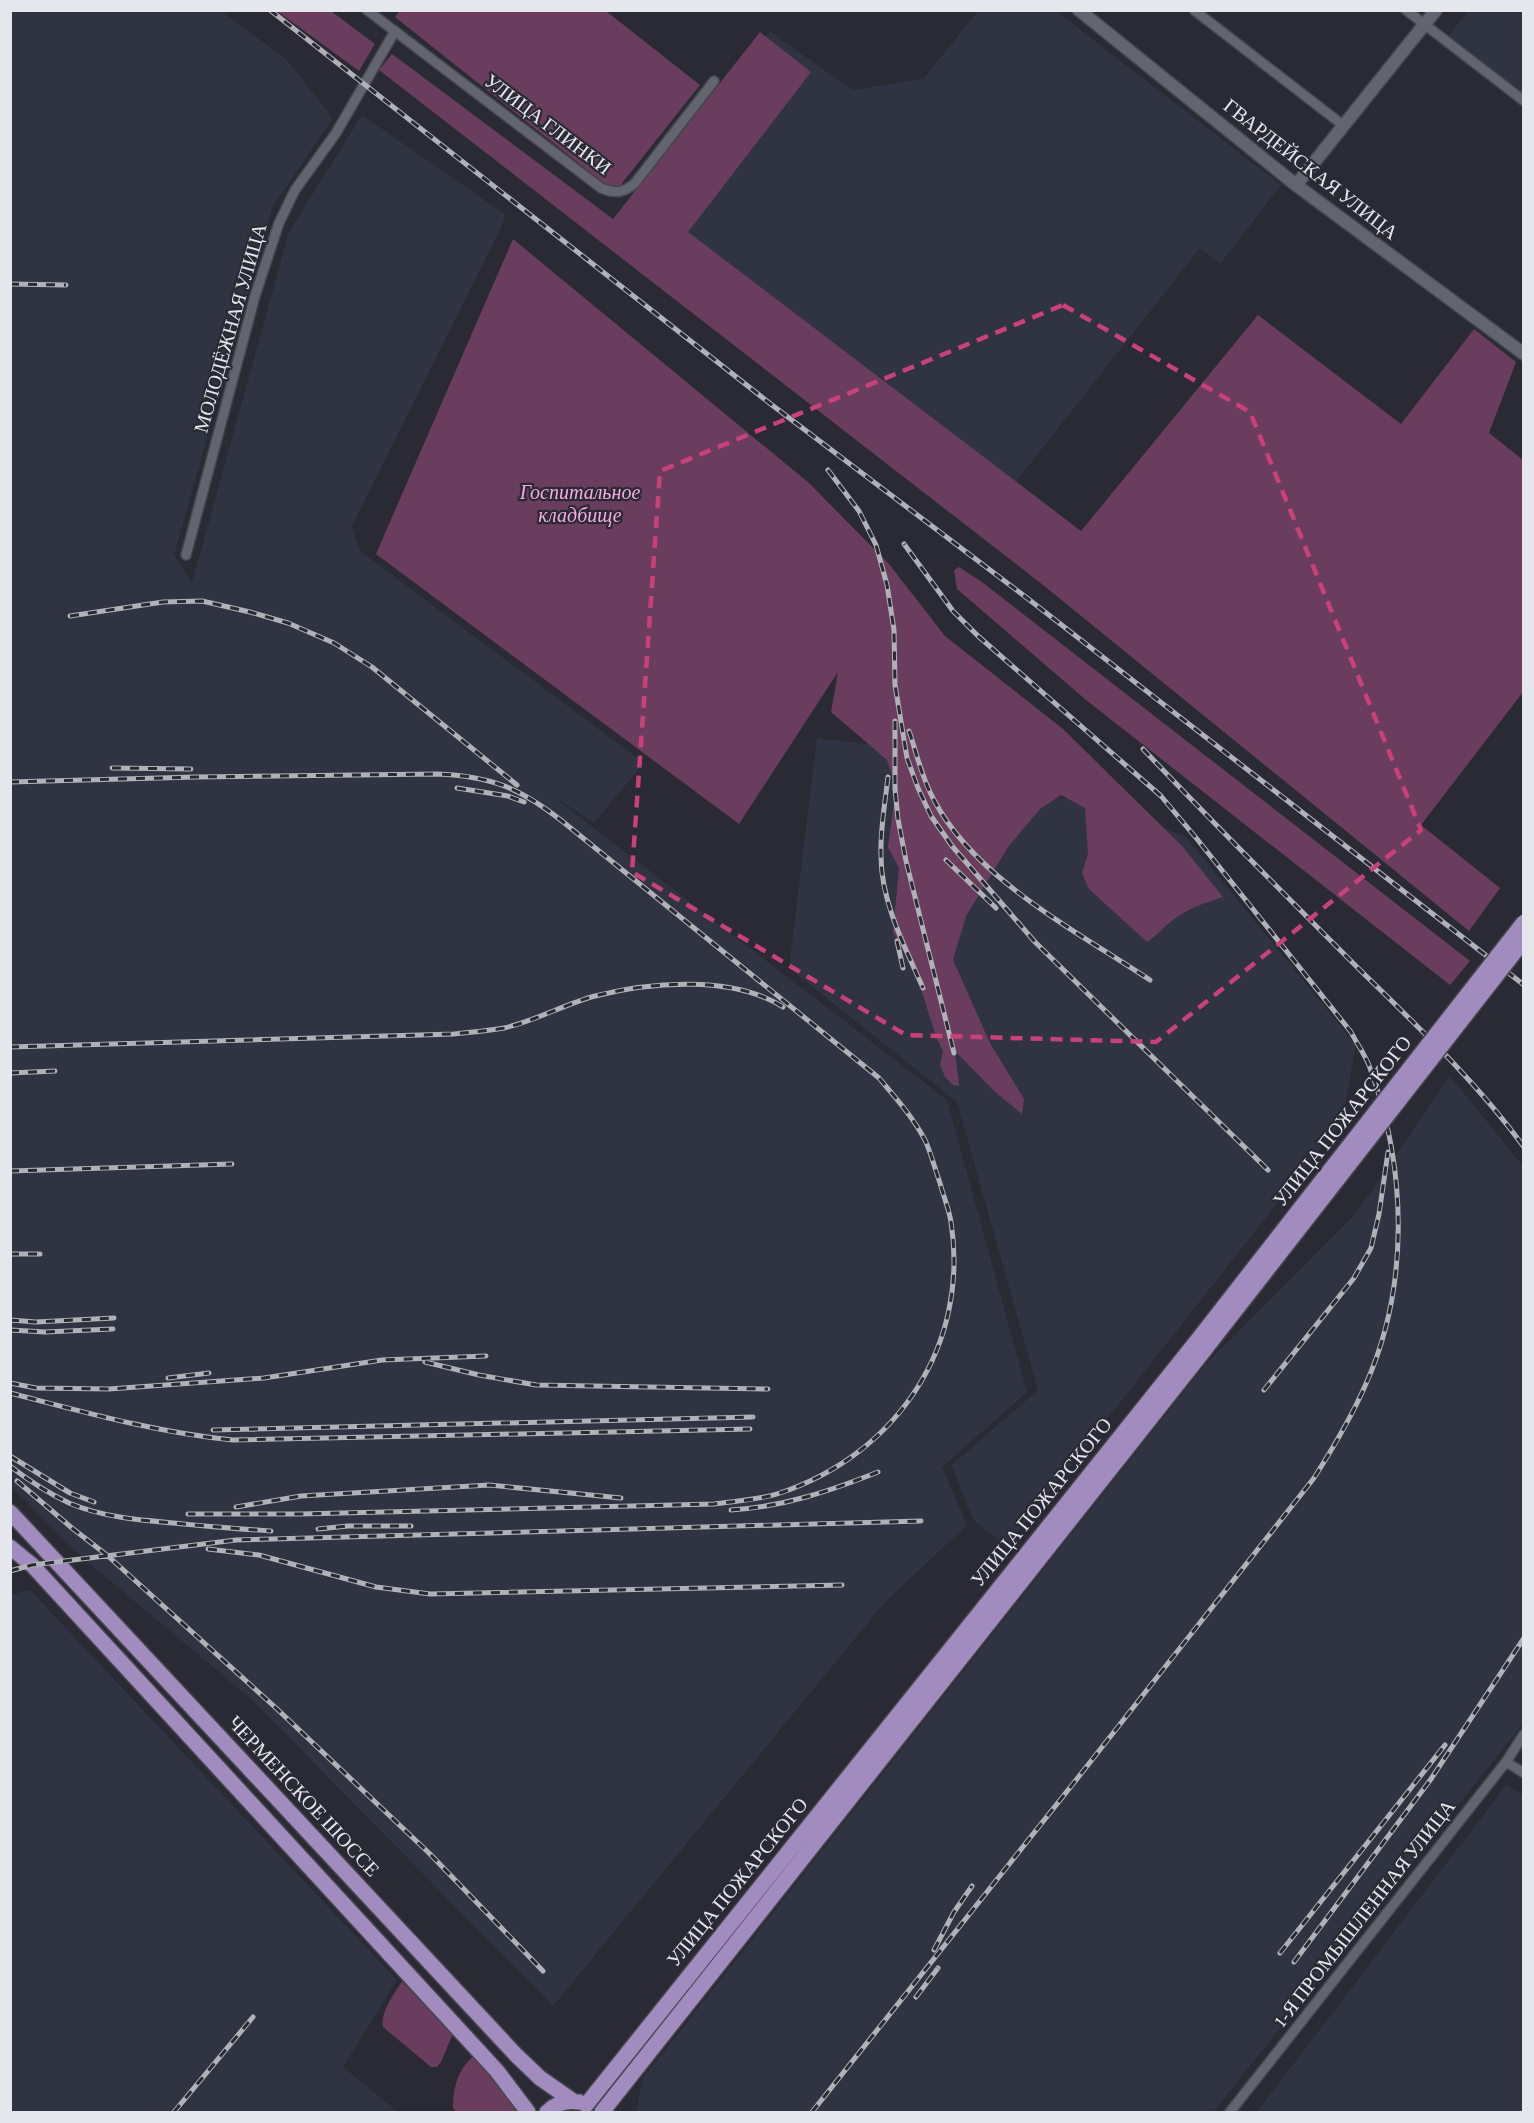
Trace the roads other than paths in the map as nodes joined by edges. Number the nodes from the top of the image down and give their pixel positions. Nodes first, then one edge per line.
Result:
1 (367, 10) edge
2 (1079, 10) edge
3 (1194, 10) edge
4 (1406, 10) edge
5 (1436, 10) edge
6 (1424, 26) junction
7 (395, 31) junction
8 (714, 81) dead end
9 (1524, 101) edge
10 (1344, 126) junction
11 (1296, 185) junction
12 (1524, 354) edge
13 (186, 555) dead end
14 (1524, 922) edge
15 (1524, 940) edge
16 (1201, 1345) junction
17 (10, 1512) edge
18 (10, 1547) edge
19 (1524, 1734) edge
20 (1506, 1762) junction
21 (1524, 1773) edge
22 (585, 2106) edge
23 (528, 2112) edge
24 (547, 2112) edge
25 (602, 2112) edge
26 (1230, 2112) edge

1 - 7 street, УЛИЦА ГЛИНКИ
2 - 11 street, ГВАРДЕЙСКАЯ УЛИЦА
3 - 10 street
4 - 6 street
5 - 6 street
6 - 9 street
6 - 10 street
7 - 8 street, УЛИЦА ГЛИНКИ
7 - 13 street, МОЛОДЁЖНАЯ УЛИЦА
10 - 11 street
11 - 12 street, ГВАРДЕЙСКАЯ УЛИЦА
14 - 16 main road, УЛИЦА ПОЖАРСКОГО, bridge
15 - 16 main road, УЛИЦА ПОЖАРСКОГО, bridge
16 - 22 main road, УЛИЦА ПОЖАРСКОГО
16 - 25 main road, УЛИЦА ПОЖАРСКОГО
17 - 22 main road, ЧЕРМЕНСКОЕ ШОССЕ
18 - 23 main road
19 - 20 street, 1-Я ПРОМЫШЛЕННАЯ УЛИЦА
20 - 21 street
20 - 26 street, 1-Я ПРОМЫШЛЕННАЯ УЛИЦА
22 - 24 main road

